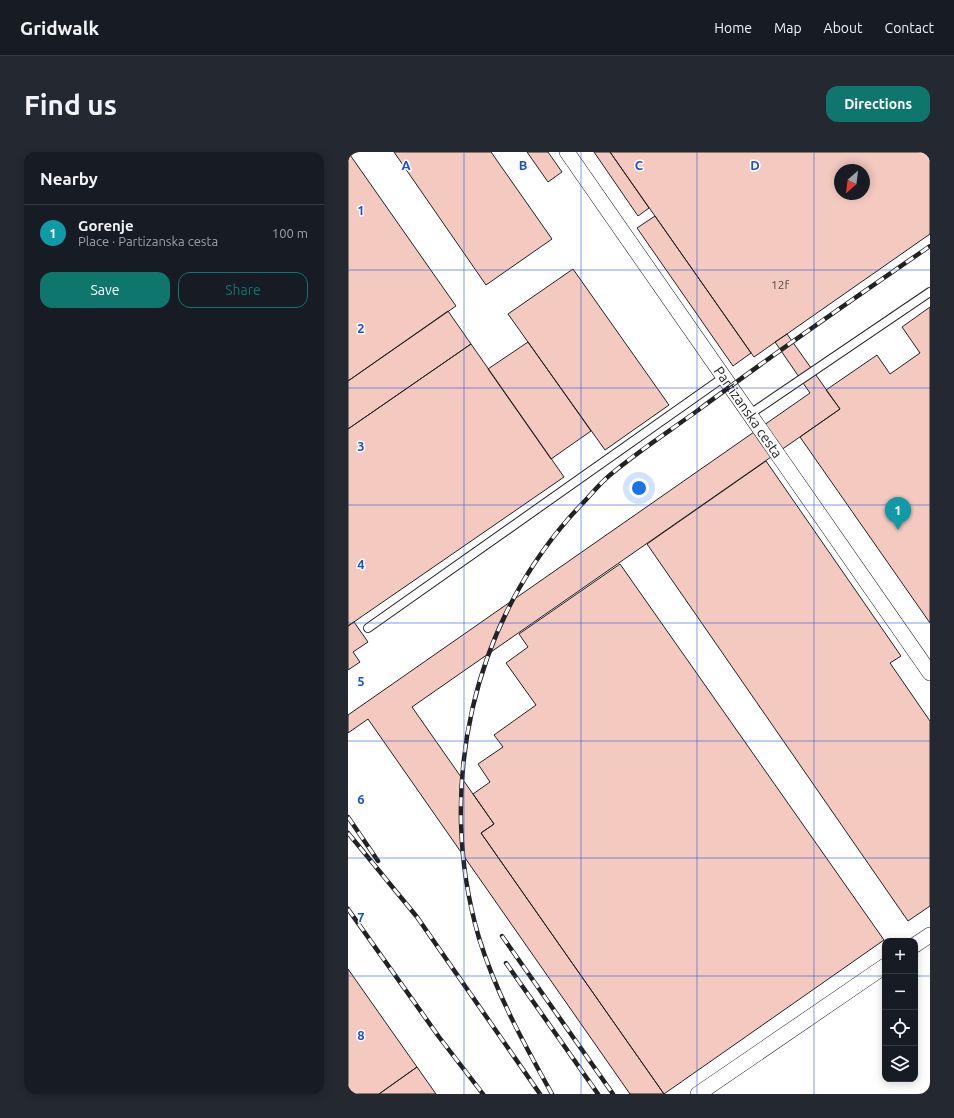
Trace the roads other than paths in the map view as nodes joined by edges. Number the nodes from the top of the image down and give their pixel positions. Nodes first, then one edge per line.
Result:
1 (567, 152) edge
2 (930, 292) edge
3 (724, 377) junction
4 (750, 414) junction
5 (368, 628) dead end
6 (930, 673) edge
7 (930, 935) edge
8 (918, 943) edge
9 (882, 968) edge
10 (698, 1094) edge

1 - 3 street, Partizanska cesta
2 - 4 lane
3 - 4 street, Partizanska cesta
3 - 5 lane
4 - 6 street, Partizanska cesta
7 - 8 street
9 - 10 street

